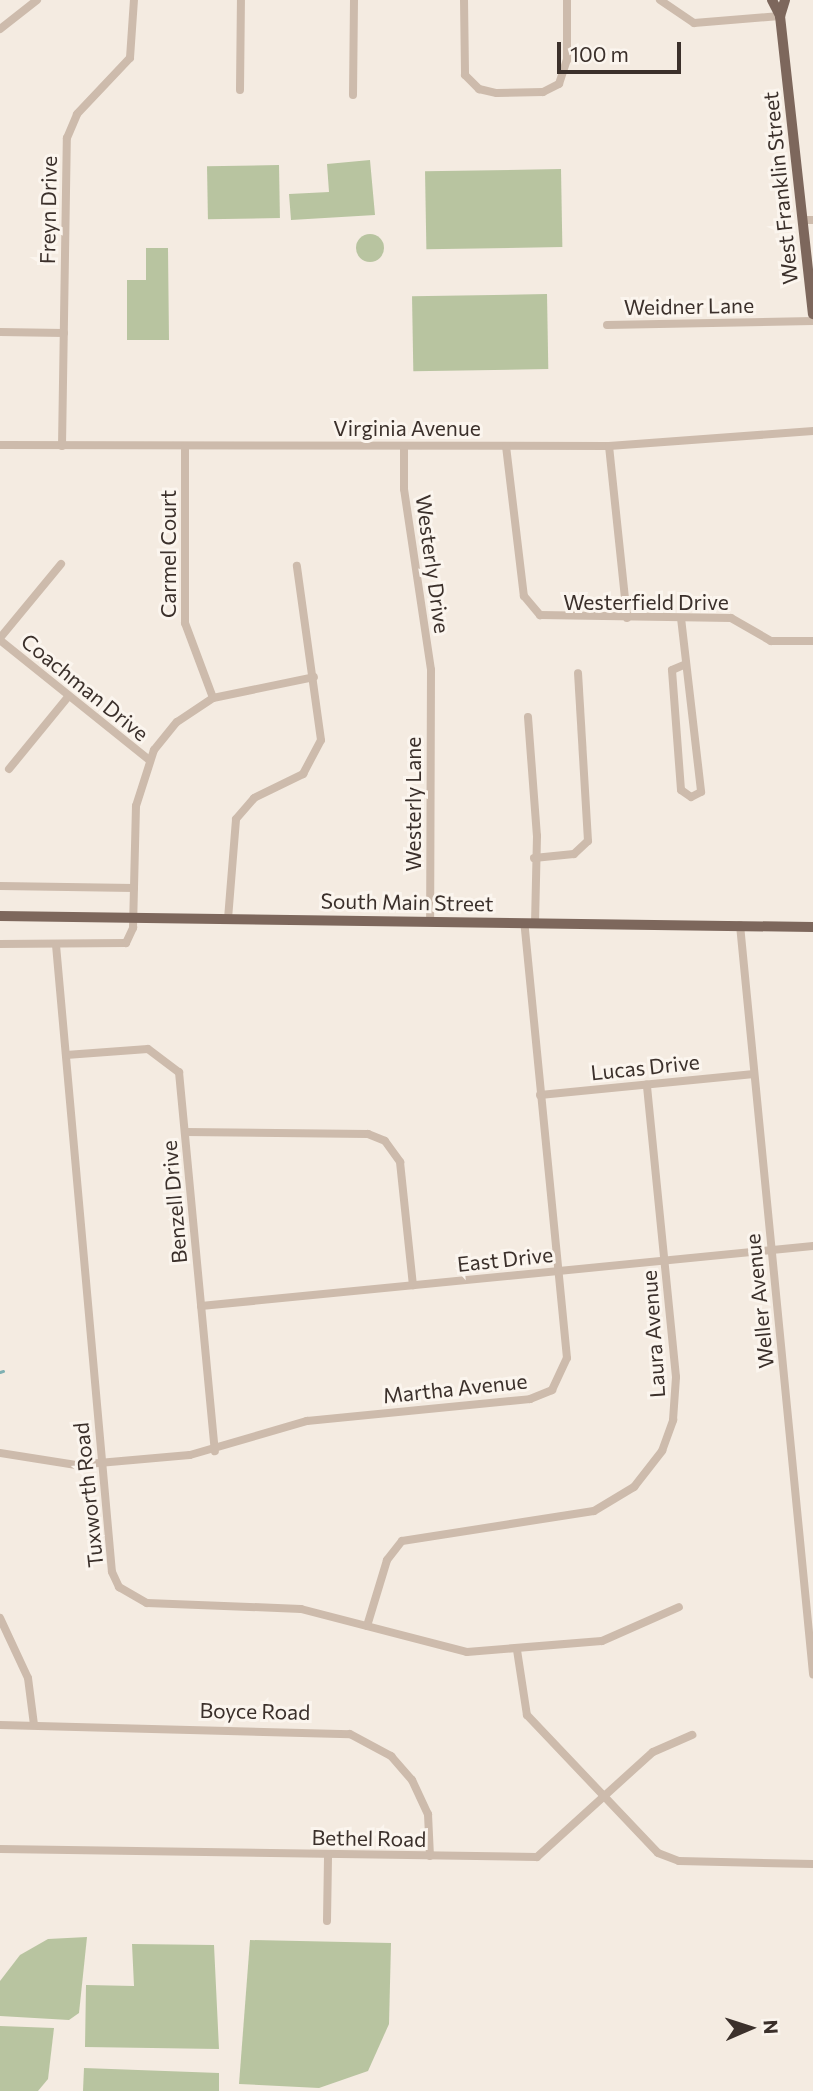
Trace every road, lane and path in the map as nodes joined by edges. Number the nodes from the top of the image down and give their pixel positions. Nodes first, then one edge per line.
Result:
1 (37, 0) edge
2 (134, 0) edge
3 (241, 0) edge
4 (355, 0) edge
5 (464, 0) edge
6 (567, 0) edge
7 (660, 0) edge
8 (772, 0) edge
9 (785, 0) edge
10 (780, 16) junction
11 (0, 30) edge
12 (240, 90) dead end
13 (353, 95) dead end
14 (808, 220) edge
15 (813, 314) edge
16 (813, 321) edge
17 (607, 325) dead end
18 (0, 332) edge
19 (64, 333) junction
20 (813, 431) edge
21 (0, 445) edge
22 (62, 446) junction
23 (185, 446) junction
24 (404, 446) junction
25 (506, 446) junction
26 (609, 446) junction
27 (61, 564) dead end
28 (297, 566) dead end
29 (627, 618) junction
30 (681, 618) junction
31 (0, 639) edge
32 (813, 641) edge
33 (684, 665) junction
34 (578, 673) dead end
35 (313, 677) junction
36 (431, 686) joint
37 (68, 697) junction
38 (213, 698) junction
39 (528, 717) dead end
40 (149, 760) junction
41 (9, 769) dead end
42 (534, 858) junction
43 (0, 886) edge
44 (134, 888) junction
45 (0, 916) edge
46 (133, 918) junction
47 (228, 919) junction
48 (430, 922) junction
49 (529, 923) junction
50 (740, 925) junction
51 (813, 927) edge
52 (0, 944) edge
53 (56, 945) junction
54 (66, 1055) junction
55 (754, 1074) junction
56 (647, 1084) junction
57 (540, 1095) junction
58 (186, 1132) junction
59 (813, 1246) edge
60 (771, 1250) junction
61 (665, 1261) junction
62 (558, 1271) junction
63 (413, 1286) junction
64 (201, 1306) junction
65 (215, 1451) junction
66 (0, 1453) edge
67 (102, 1462) junction
68 (680, 1607) dead end
69 (0, 1618) edge
70 (367, 1626) junction
71 (517, 1650) junction
72 (813, 1674) edge
73 (0, 1725) edge
74 (34, 1725) junction
75 (692, 1735) dead end
76 (605, 1798) junction
77 (0, 1849) edge
78 (328, 1855) junction
79 (430, 1856) junction
80 (813, 1864) edge
81 (327, 1921) dead end

1 - 11 street
2 - 19 street, Freyn Drive
3 - 12 street
4 - 13 street
5 - 6 street
7 - 10 street
8 - 10 main road, West Franklin Street
9 - 10 main road, West Franklin Street
10 - 14 main road, West Franklin Street
14 - 15 main road, West Franklin Street
16 - 17 street, Weidner Lane
18 - 19 street
19 - 22 street, Freyn Drive
20 - 26 street, Virginia Avenue
21 - 22 street, Virginia Avenue
22 - 23 street, Virginia Avenue
23 - 24 street, Virginia Avenue
23 - 38 street, Carmel Court
24 - 25 street, Virginia Avenue
24 - 36 street, Westerly Drive
25 - 26 street, Virginia Avenue
25 - 29 street, Westerfield Drive
26 - 29 street
27 - 31 street
28 - 35 street
29 - 30 street, Westerfield Drive
30 - 32 street, Westerfield Drive
30 - 33 street
31 - 37 street, Coachman Drive
33 - 33 street
34 - 42 street
35 - 38 street
35 - 47 street
36 - 48 street, Westerly Lane
37 - 40 street, Coachman Drive
37 - 41 street
38 - 40 street
39 - 42 street, Martha Avenue
40 - 44 street
42 - 49 street, Martha Avenue
43 - 44 street
44 - 46 street
45 - 46 main road, South Main Street
46 - 47 main road, South Main Street
46 - 53 street
47 - 48 main road, South Main Street
48 - 49 main road, South Main Street
49 - 50 main road, South Main Street
49 - 57 street, Martha Avenue
50 - 51 main road, South Main Street
50 - 55 street, Weller Avenue
52 - 53 street
53 - 54 street, Tuxworth Road
54 - 58 street, Benzell Drive
54 - 67 street, Tuxworth Road
55 - 56 street, Lucas Drive
55 - 60 street, Weller Avenue
56 - 57 street, Lucas Drive
56 - 61 street, Laura Avenue
57 - 62 street, Martha Avenue
58 - 63 street
58 - 64 street, Benzell Drive
59 - 60 street, East Drive
60 - 61 street, East Drive
60 - 72 street, Weller Avenue
61 - 62 street, East Drive
61 - 70 street, Laura Avenue
62 - 63 street, East Drive
62 - 65 street, Martha Avenue
63 - 64 street, East Drive
64 - 65 street, Benzell Drive
65 - 67 street, Martha Avenue
66 - 67 street, Martha Avenue
67 - 70 street, Tuxworth Road
68 - 71 street, Tuxworth Road
69 - 74 street
70 - 71 street, Tuxworth Road
71 - 76 street
73 - 74 street, Boyce Road
74 - 79 street, Boyce Road
75 - 76 street, Bethel Road
76 - 79 street, Bethel Road
76 - 80 street
77 - 78 street, Bethel Road
78 - 79 street, Bethel Road
78 - 81 street

